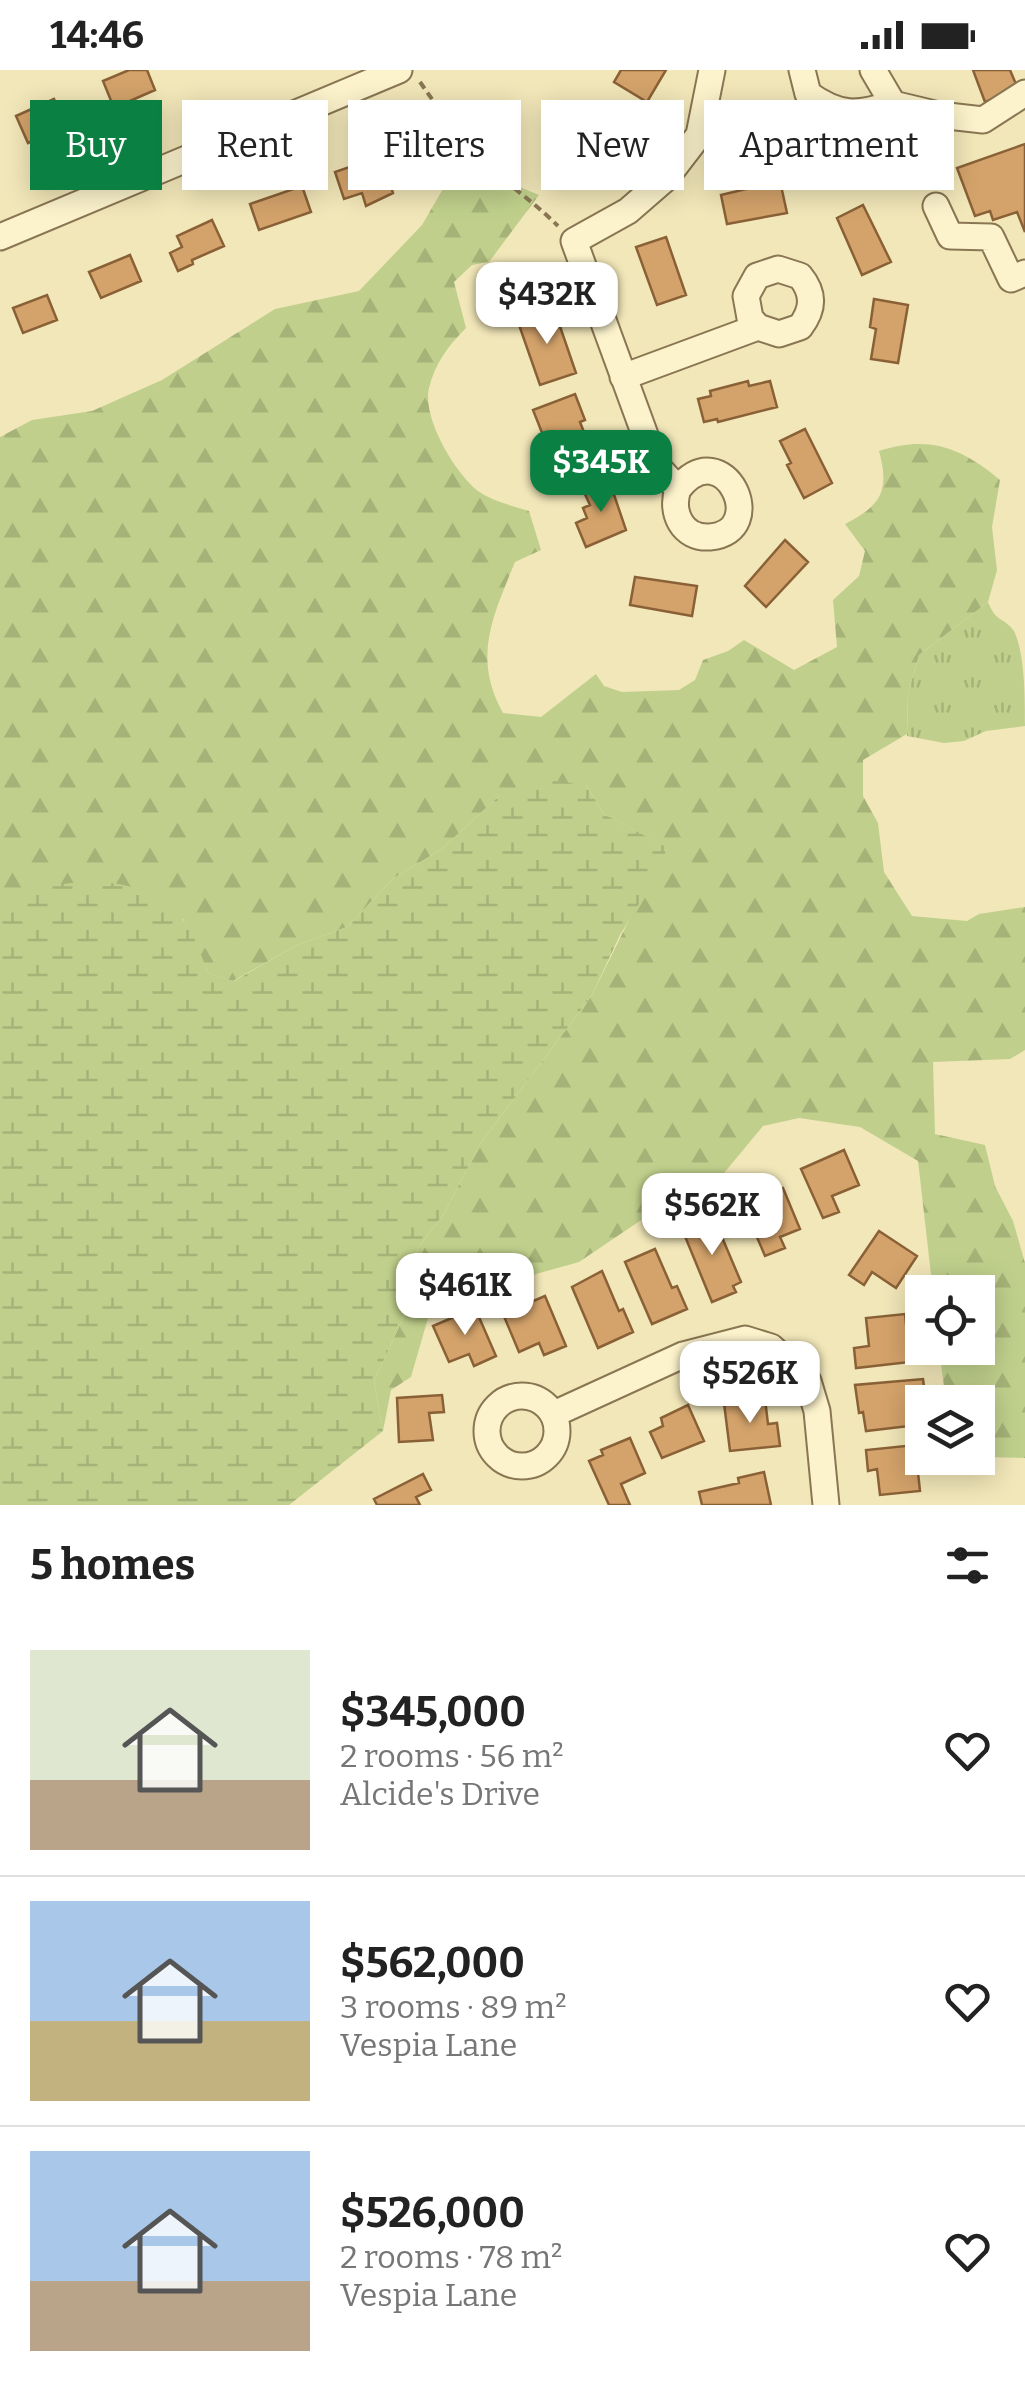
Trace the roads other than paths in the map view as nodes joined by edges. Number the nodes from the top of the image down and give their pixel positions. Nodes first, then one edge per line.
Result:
1 (398, 70) edge
2 (712, 70) edge
3 (802, 70) edge
4 (873, 70) edge
5 (1025, 93) edge
6 (816, 100) edge
7 (892, 100) edge
8 (954, 117) edge
9 (936, 206) dead end
10 (0, 237) edge
11 (1025, 274) edge
12 (758, 327) dead end
13 (624, 376) junction
14 (678, 488) dead end
15 (554, 1414) dead end
16 (826, 1505) edge

1 - 10 street
2 - 13 street
3 - 6 street
4 - 7 street
5 - 8 street
9 - 11 street
12 - 13 street
13 - 14 street
15 - 16 street

